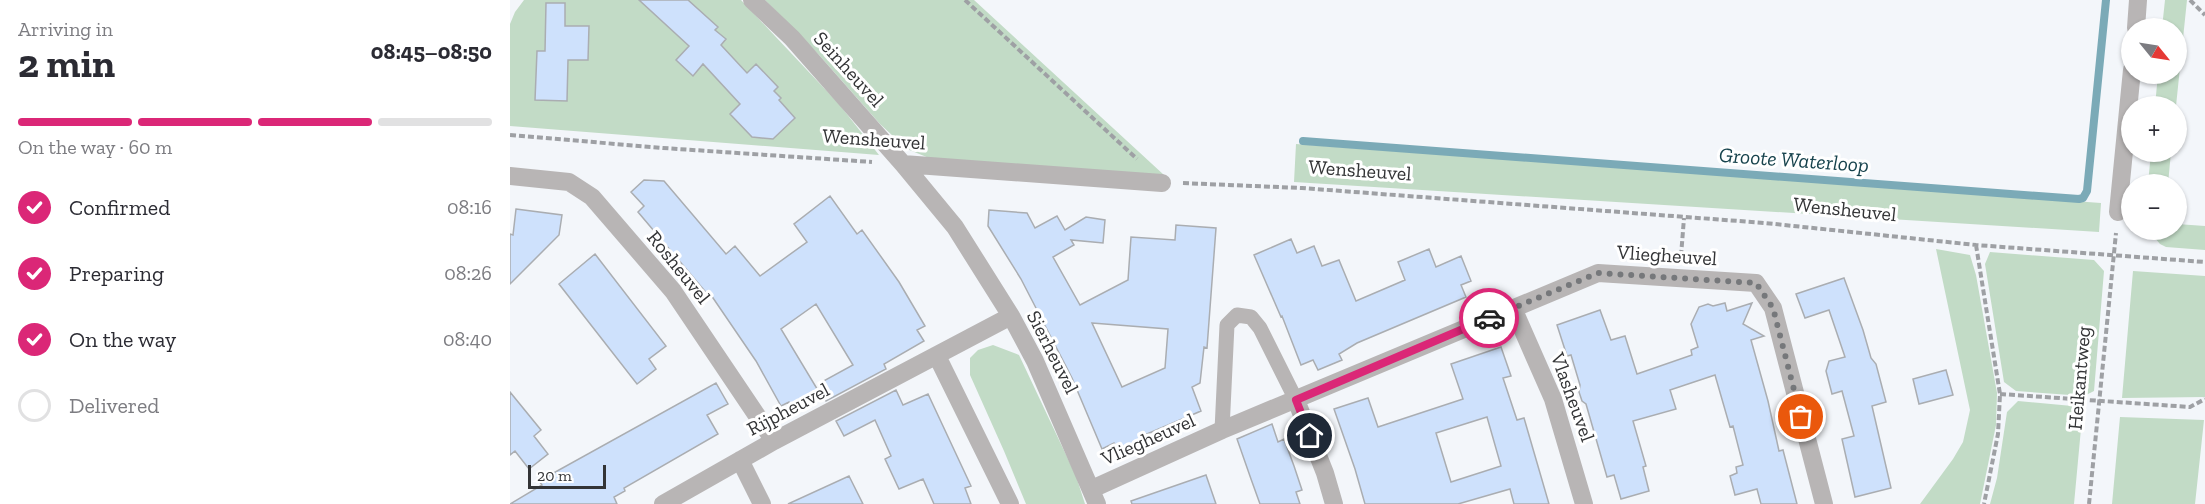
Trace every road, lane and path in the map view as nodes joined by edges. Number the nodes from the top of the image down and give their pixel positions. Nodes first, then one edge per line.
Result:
1 (752, 0) edge
2 (964, 0) edge
3 (2138, 0) edge
4 (2190, 0) edge
5 (2205, 15) edge
6 (2137, 18) edge
7 (2131, 84) edge
8 (510, 135) edge
9 (903, 164) junction
10 (510, 176) edge
11 (1162, 183) junction
12 (2118, 212) dead end
13 (1684, 218) junction
14 (955, 227) joint
15 (1976, 245) junction
16 (2114, 256) junction
17 (2205, 262) edge
18 (1678, 278) junction
19 (1513, 308) junction
20 (1011, 316) junction
21 (937, 356) junction
22 (2000, 394) junction
23 (2205, 399) edge
24 (1296, 400) junction
25 (2100, 400) junction
26 (1222, 430) junction
27 (774, 441) junction
28 (740, 460) junction
29 (1095, 496) edge
30 (663, 504) edge
31 (762, 504) edge
32 (1010, 504) edge
33 (1334, 504) edge
34 (1584, 504) edge
35 (1824, 504) edge
36 (1984, 504) edge
37 (2089, 504) edge

1 - 9 street, Seinheuvel
2 - 11 path
3 - 6 street
4 - 5 path
7 - 12 street
8 - 9 path, Wensheuvel
9 - 11 street, Wensheuvel
9 - 14 street, Seinheuvel
10 - 27 street, Rosheuvel
11 - 13 path, Wensheuvel
13 - 15 path, Wensheuvel
13 - 18 path
14 - 20 street, Sierheuvel
15 - 16 path, Wensheuvel
15 - 22 path
16 - 17 path, Wensheuvel
16 - 25 path, Heikantweg
18 - 19 street, Vliegheuvel
18 - 35 street, Vliegheuvel
19 - 24 street, Vliegheuvel
19 - 34 street, Vlasheuvel
20 - 21 street, Rijpheuvel
20 - 29 street, Sierheuvel
21 - 27 street, Rijpheuvel
21 - 32 street
22 - 25 path
22 - 36 path
23 - 25 path
24 - 26 street, Vliegheuvel
24 - 26 lane, Vliegheuvel
24 - 33 street
25 - 37 path, Heikantweg
26 - 29 street, Vliegheuvel
27 - 28 street, Rijpheuvel
28 - 30 street, Rijpheuvel
28 - 31 street

